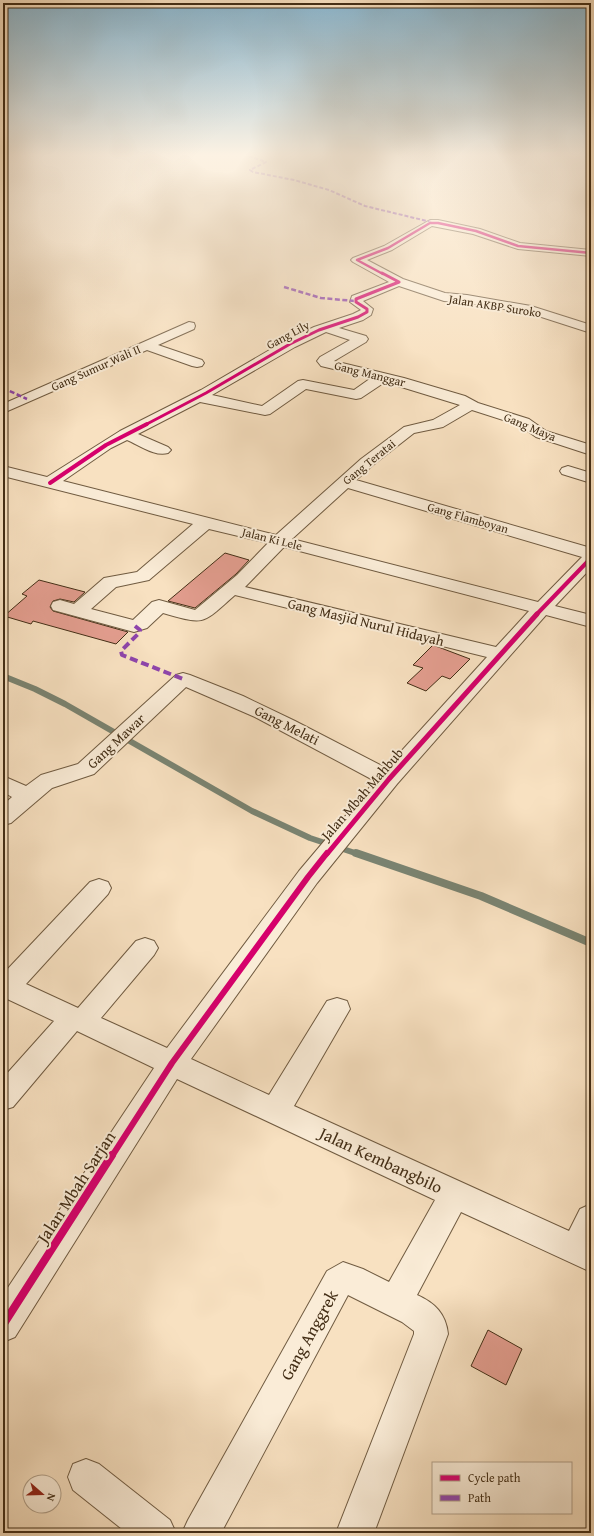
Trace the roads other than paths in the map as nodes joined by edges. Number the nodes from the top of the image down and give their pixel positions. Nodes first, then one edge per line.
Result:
1 (426, 226) edge
2 (450, 226) edge
3 (591, 253) edge
4 (399, 282) junction
5 (189, 326) dead end
6 (326, 328) junction
7 (591, 329) edge
8 (147, 345) junction
9 (197, 363) dead end
10 (382, 377) junction
11 (199, 397) junction
12 (470, 405) junction
13 (3, 409) edge
14 (125, 434) junction
15 (163, 450) dead end
16 (591, 450) edge
17 (3, 471) edge
18 (568, 471) dead end
19 (591, 478) edge
20 (345, 482) junction
21 (50, 483) junction
22 (207, 522) junction
23 (280, 541) junction
24 (591, 554) edge
25 (591, 558) edge
26 (231, 589) junction
27 (60, 606) dead end
28 (542, 608) junction
29 (78, 611) junction
30 (591, 621) edge
31 (500, 654) junction
32 (183, 678) joint
33 (389, 779) junction
34 (3, 783) edge
35 (28, 796) junction
36 (3, 817) edge
37 (99, 888) dead end
38 (145, 948) dead end
39 (5, 986) edge
40 (337, 1008) dead end
41 (77, 1019) junction
42 (172, 1063) junction
43 (3, 1098) edge
44 (275, 1111) junction
45 (455, 1193) junction
46 (591, 1219) edge
47 (584, 1254) edge
48 (396, 1302) junction
49 (3, 1325) edge
50 (86, 1477) dead end
51 (157, 1533) edge
52 (201, 1533) edge
53 (355, 1533) edge

1 - 4 street
2 - 3 street
4 - 6 street, Gang Lily
4 - 7 street, Jalan AKBP Suroko
5 - 8 street, Gang Sumur Wali II
6 - 10 street, Gang Manggar
6 - 11 street, Gang Lily
8 - 9 street
8 - 13 street, Gang Sumur Wali II
10 - 11 street
10 - 12 street, Gang Manggar
11 - 14 street, Gang Lily
12 - 16 street, Gang Maya
12 - 20 street, Gang Teratai
14 - 15 street
14 - 21 street, Gang Lily
17 - 21 street, Jalan Ki Lele
18 - 19 street
20 - 23 street, Gang Teratai
20 - 24 street, Gang Flamboyan
21 - 22 street, Jalan Ki Lele
22 - 23 street, Jalan Ki Lele
22 - 29 street
23 - 26 street, Gang Teratai
23 - 28 street, Jalan Ki Lele
25 - 28 street, Jalan Mbah Mahbub
26 - 29 street, Gang Teratai
26 - 31 street, Gang Masjid Nurul Hidayah
27 - 29 street
28 - 30 street, Jalan Ki Lele
28 - 31 street, Jalan Mbah Mahbub
31 - 33 street, Jalan Mbah Mahbub
32 - 33 street, Gang Melati
32 - 35 street, Gang Mawar
33 - 42 street, Jalan Mbah Mahbub
34 - 35 street
35 - 36 street, Gang Mawar
37 - 39 street
38 - 41 street
39 - 41 street, Jalan Kembangbilo
40 - 44 street
41 - 42 street, Jalan Kembangbilo
41 - 43 street
42 - 44 street, Jalan Kembangbilo
42 - 49 street, Jalan Mbah Sarjan
44 - 45 street, Jalan Kembangbilo
45 - 47 street, Jalan Kembangbilo
45 - 48 street
46 - 47 street
48 - 52 street, Gang Anggrek
48 - 53 street, Gang Anggrek
50 - 51 street

